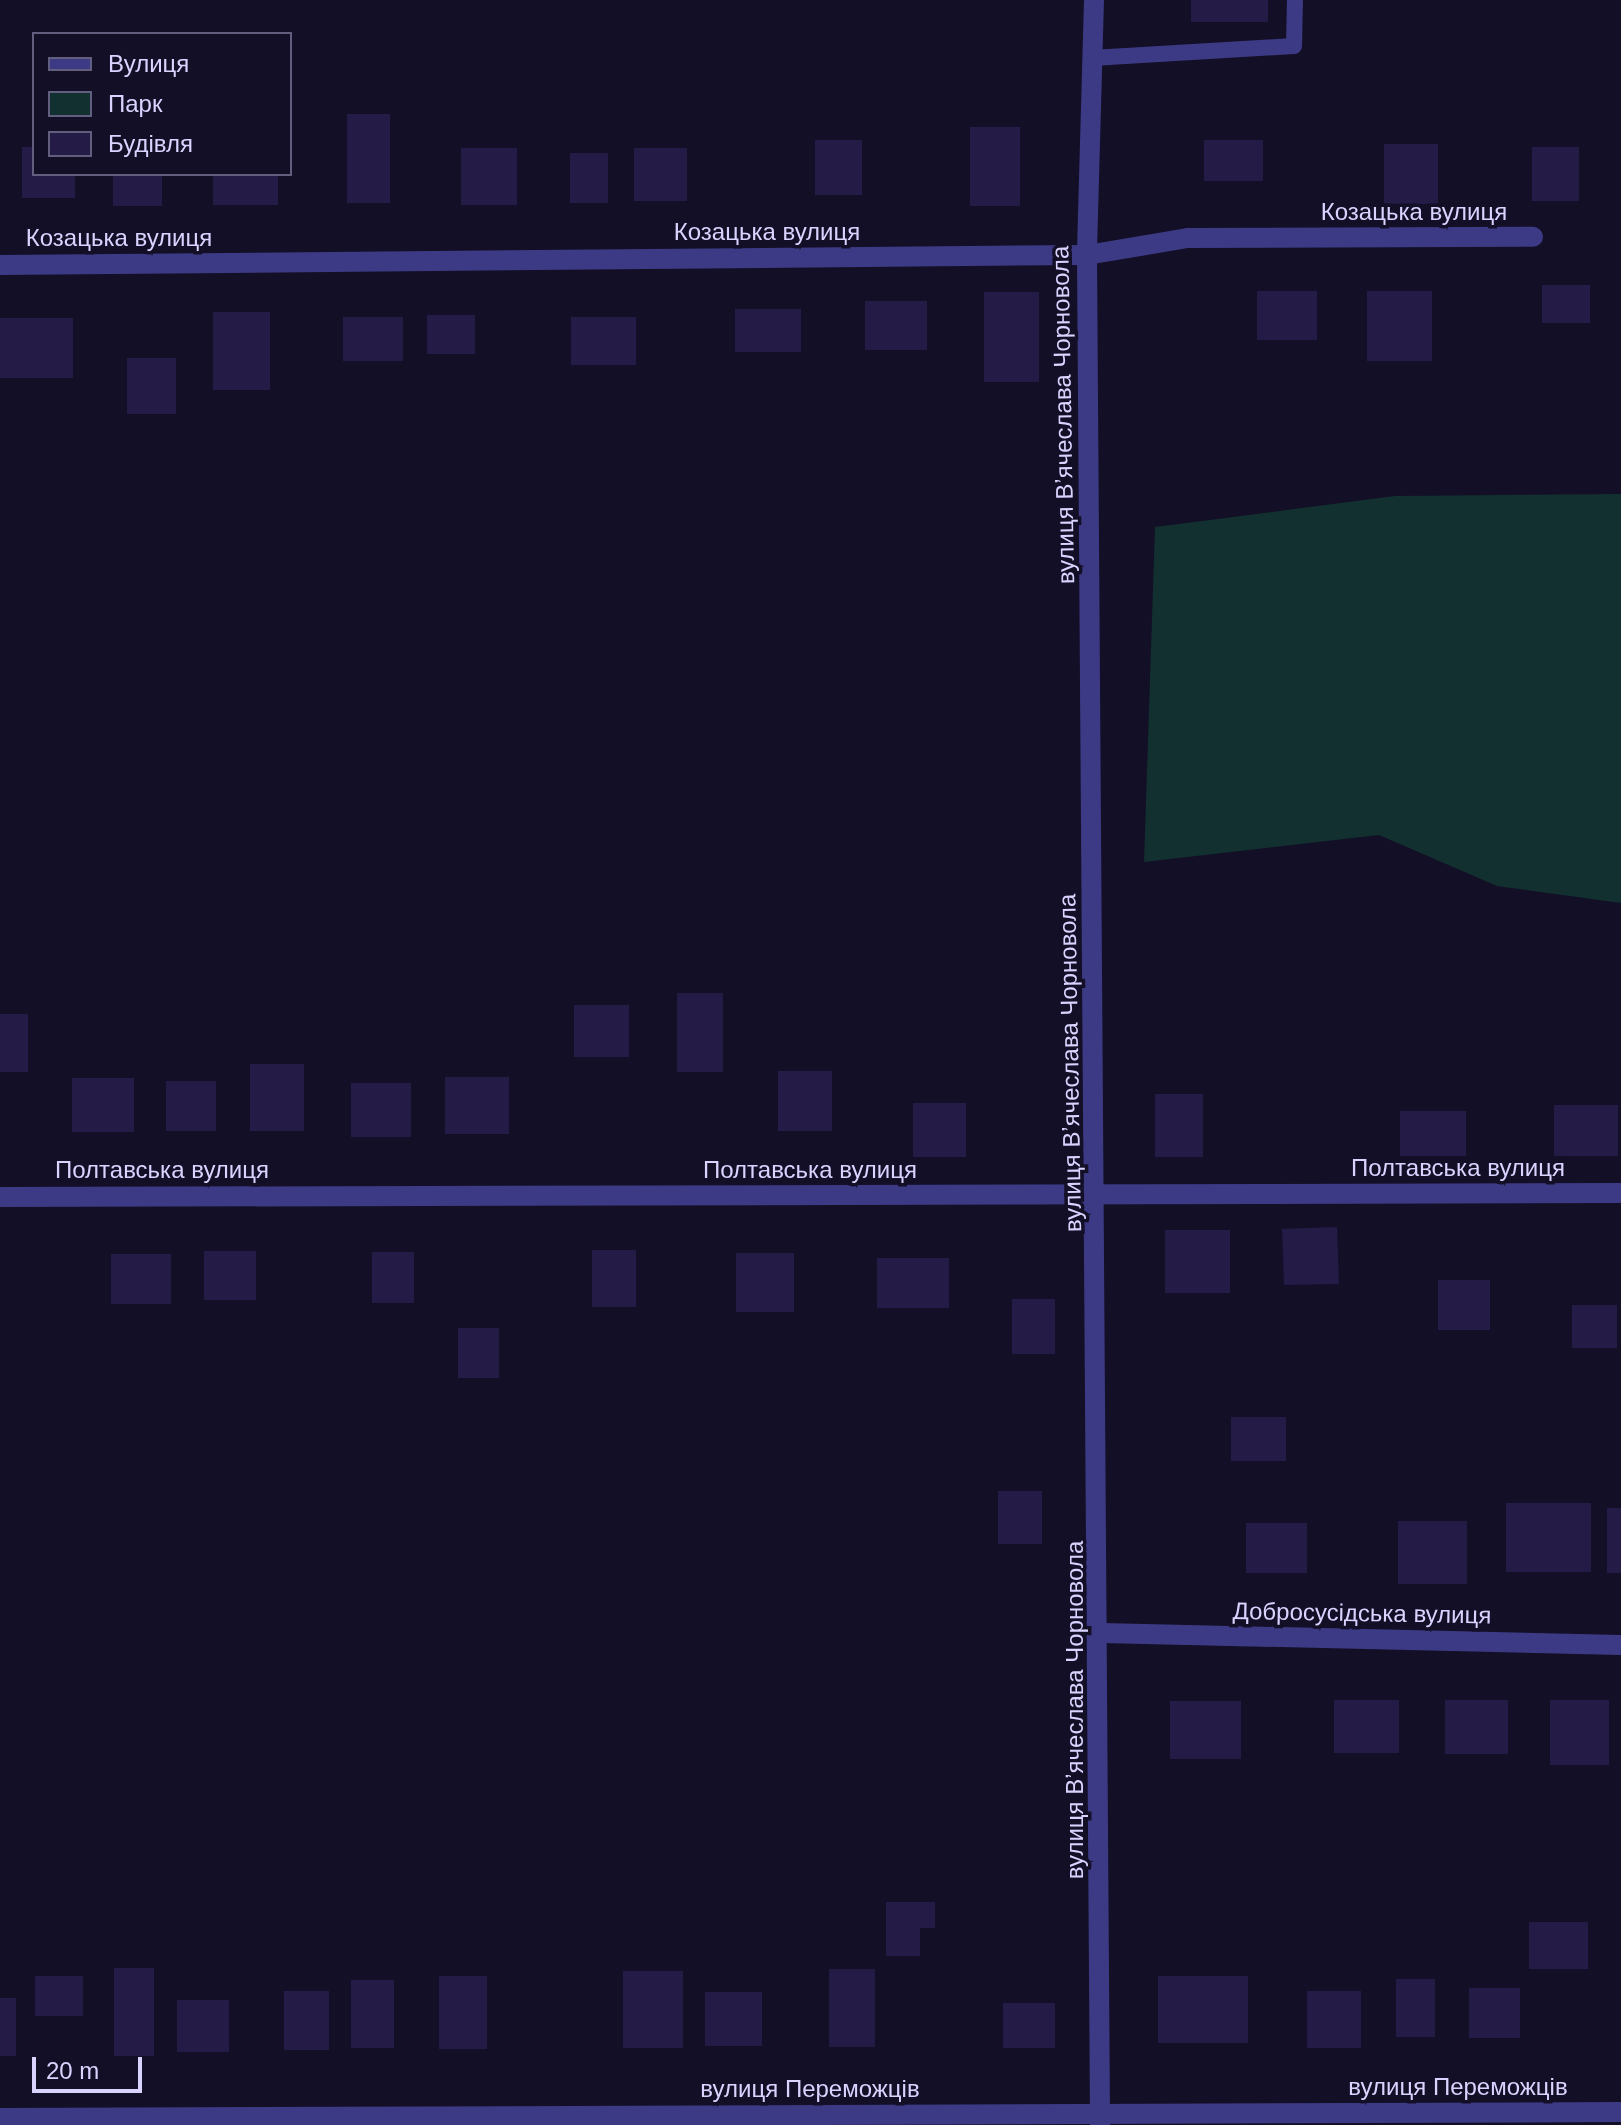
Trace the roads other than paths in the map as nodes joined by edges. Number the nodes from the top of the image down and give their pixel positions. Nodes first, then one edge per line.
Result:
1 (1094, 0) edge
2 (1295, 0) edge
3 (1092, 58) junction
4 (1533, 237) dead end
5 (1087, 255) junction
6 (0, 265) edge
7 (1621, 1193) edge
8 (1098, 1196) junction
9 (0, 1197) edge
10 (1102, 1633) junction
11 (1621, 1645) edge
12 (1621, 2112) edge
13 (0, 2118) edge
14 (1100, 2120) edge

1 - 3 street, вулиця Вʼячеслава Чорновола
2 - 3 lane
3 - 5 street, вулиця Вʼячеслава Чорновола
4 - 5 street, Козацька вулиця
5 - 6 street, Козацька вулиця
5 - 8 street, вулиця Вʼячеслава Чорновола
7 - 8 street, Полтавська вулиця
8 - 9 street, Полтавська вулиця
8 - 10 street, вулиця Вʼячеслава Чорновола
10 - 11 street, Добросусідська вулиця
10 - 14 street, вулиця Вʼячеслава Чорновола
12 - 14 street, вулиця Переможців
13 - 14 street, вулиця Переможців

